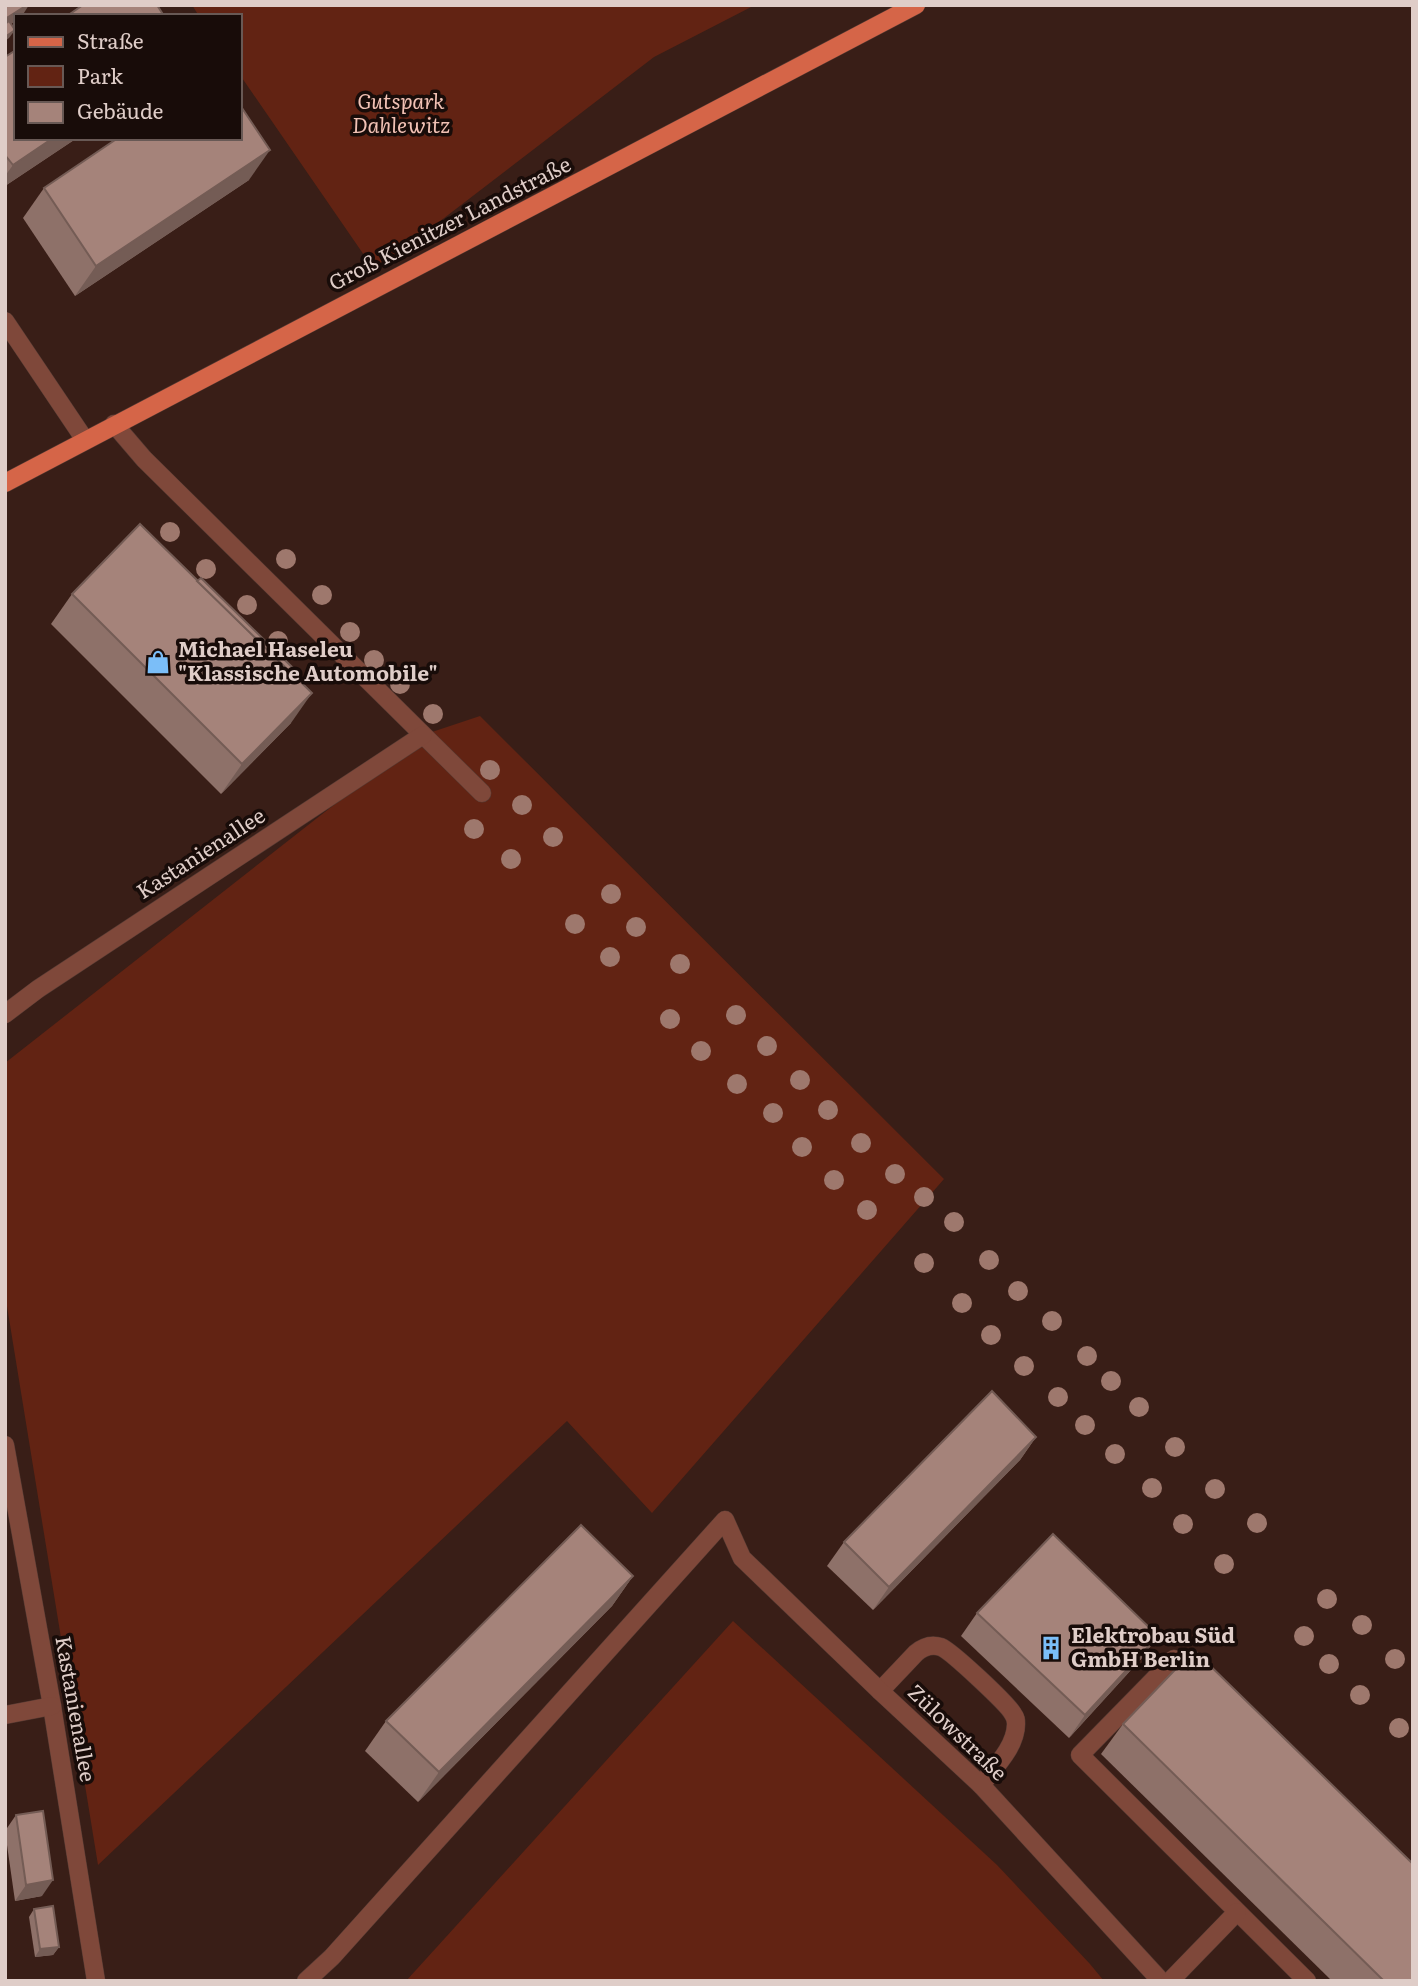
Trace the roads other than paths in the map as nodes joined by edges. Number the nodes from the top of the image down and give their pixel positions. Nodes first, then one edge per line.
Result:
1 (916, 5) edge
2 (5, 321) edge
3 (114, 424) junction
4 (85, 440) junction
5 (5, 483) edge
6 (423, 735) junction
7 (482, 793) dead end
8 (5, 1014) edge
9 (5, 1445) edge
10 (880, 1691) junction
11 (1214, 1697) edge
12 (52, 1706) junction
13 (5, 1715) edge
14 (981, 1785) junction
15 (1237, 1912) junction
16 (96, 1981) edge
17 (306, 1981) edge
18 (1161, 1981) edge
19 (1170, 1981) edge
20 (1307, 1981) edge

1 - 3 main road, Groß Kienitzer Landstraße
2 - 4 street
3 - 4 main road, Groß Kienitzer Landstraße
3 - 6 street
4 - 5 main road, Groß Kienitzer Landstraße
6 - 7 street
6 - 8 street, Kastanienallee
9 - 12 street, Kastanienallee
10 - 14 street, Zülowstraße
10 - 14 street
10 - 17 street, Zülowstraße
11 - 15 street
12 - 13 street
12 - 16 street, Kastanienallee
14 - 18 street, Zülowstraße
15 - 19 street
15 - 20 street

